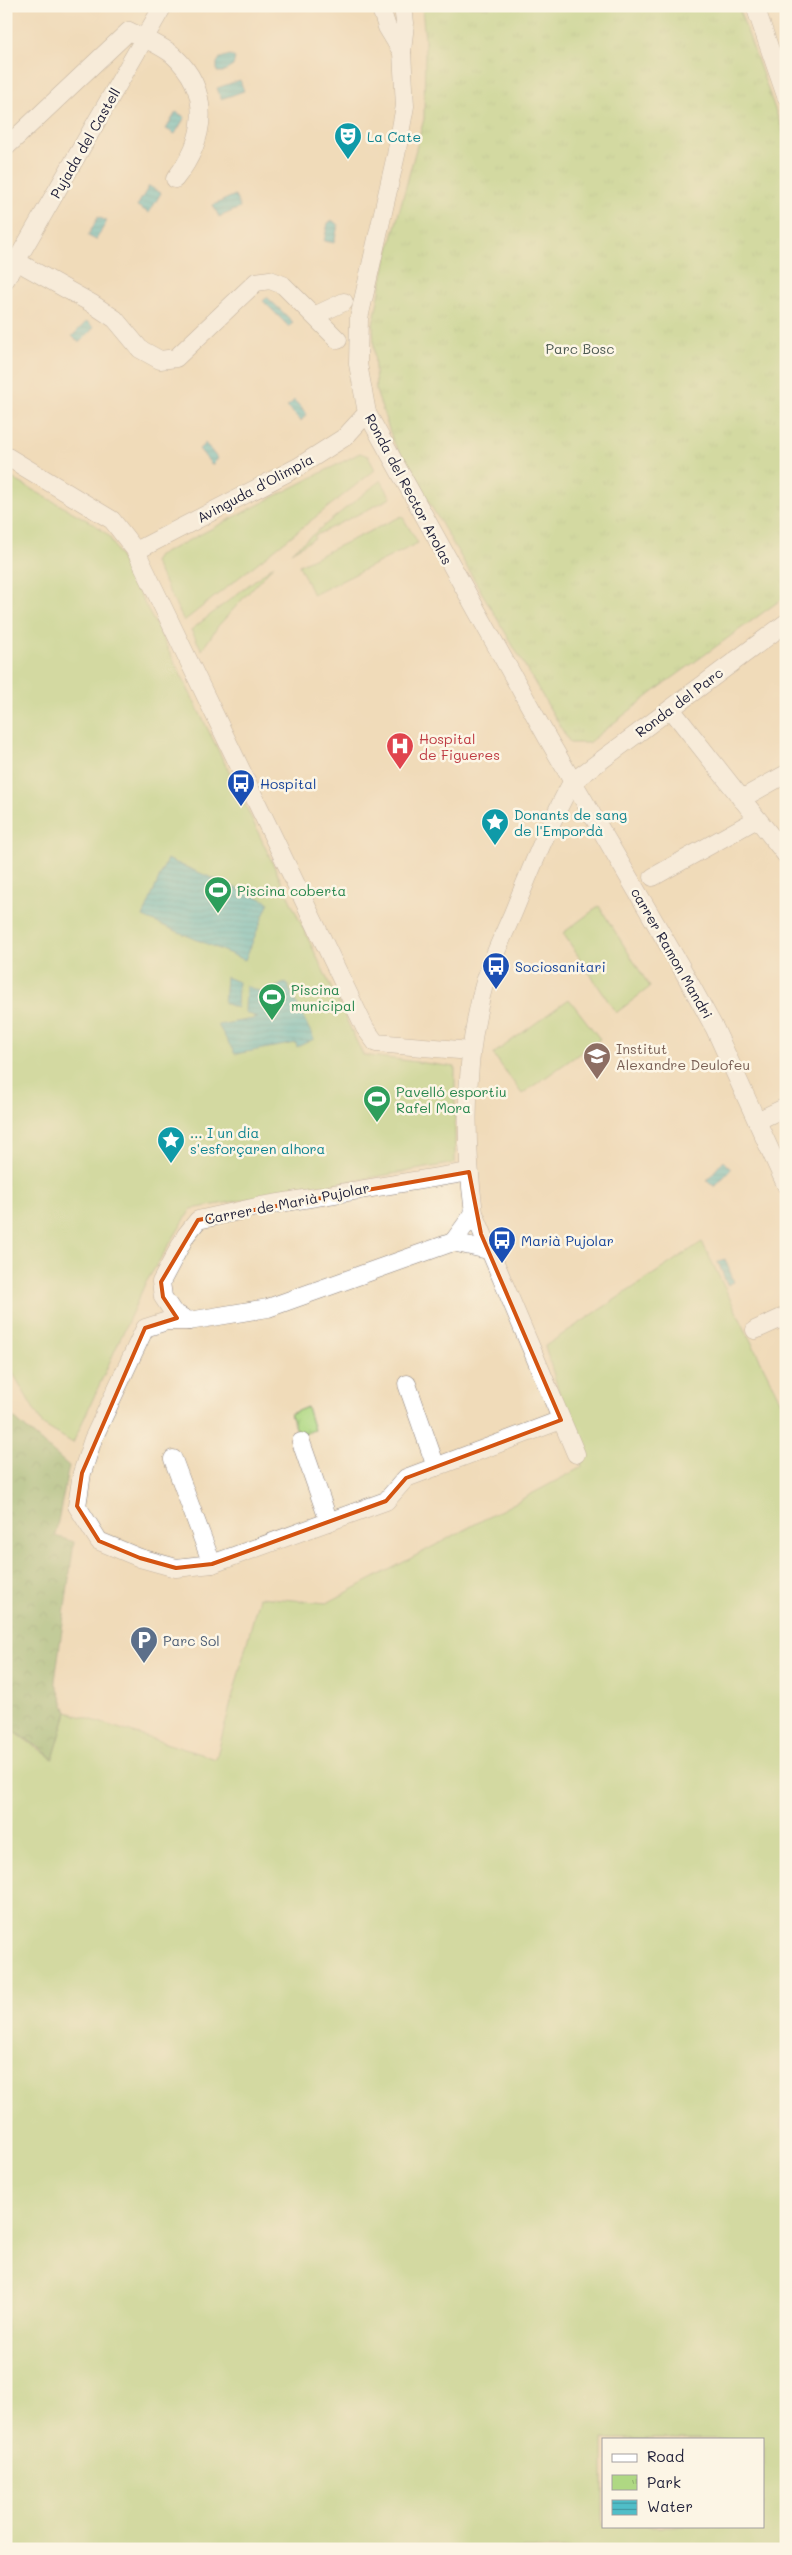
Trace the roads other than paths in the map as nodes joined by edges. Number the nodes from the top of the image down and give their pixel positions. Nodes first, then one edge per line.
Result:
1 (163, 6) edge
2 (380, 6) edge
3 (755, 6) edge
4 (403, 7) edge
5 (145, 39) junction
6 (402, 52) junction
7 (786, 96) edge
8 (6, 147) edge
9 (175, 179) dead end
10 (16, 261) junction
11 (6, 279) edge
12 (344, 302) dead end
13 (316, 315) junction
14 (338, 340) dead end
15 (367, 413) junction
16 (6, 456) edge
17 (136, 551) junction
18 (786, 623) edge
19 (671, 709) junction
20 (786, 774) edge
21 (572, 782) junction
22 (741, 798) junction
23 (757, 819) junction
24 (785, 854) edge
25 (653, 877) dead end
26 (471, 1051) junction
27 (786, 1107) edge
28 (757, 1121) junction
29 (469, 1172) junction
30 (786, 1184) edge
31 (474, 1213) junction
32 (453, 1242) junction
33 (488, 1250) junction
34 (786, 1316) edge
35 (189, 1321) junction
36 (755, 1330) dead end
37 (407, 1384) dead end
38 (561, 1420) junction
39 (301, 1442) dead end
40 (576, 1454) dead end
41 (173, 1459) dead end
42 (436, 1467) junction
43 (329, 1522) junction
44 (212, 1564) junction

1 - 5 street, Pujada del Castell
2 - 6 street, Ronda del Rector Arolas
3 - 7 street
4 - 6 street, Ronda del Rector Arolas
5 - 8 street
5 - 9 street
5 - 10 street, Pujada del Castell
6 - 15 street, Ronda del Rector Arolas
10 - 11 street, Pujada del Castell
10 - 13 street
12 - 13 street
13 - 14 street
15 - 17 street, Avinguda d'Olimpia
15 - 21 street, Ronda del Rector Arolas
16 - 17 street
17 - 26 street
18 - 19 street, Ronda del Parc
19 - 21 street, Ronda del Parc
19 - 22 street
20 - 22 street
21 - 26 street
21 - 28 street, carrer Ramon Mandri
22 - 23 street
23 - 24 street
23 - 25 street
26 - 29 street
27 - 28 street
28 - 30 street, carrer Ramon Mandri
29 - 31 street
29 - 35 street, Carrer de Marià Pujolar
31 - 32 street
31 - 33 street
32 - 33 street
32 - 35 street
33 - 38 street
34 - 36 street
35 - 44 street
37 - 42 street
38 - 40 street
38 - 42 street
39 - 43 street
41 - 44 street
42 - 43 street
43 - 44 street

